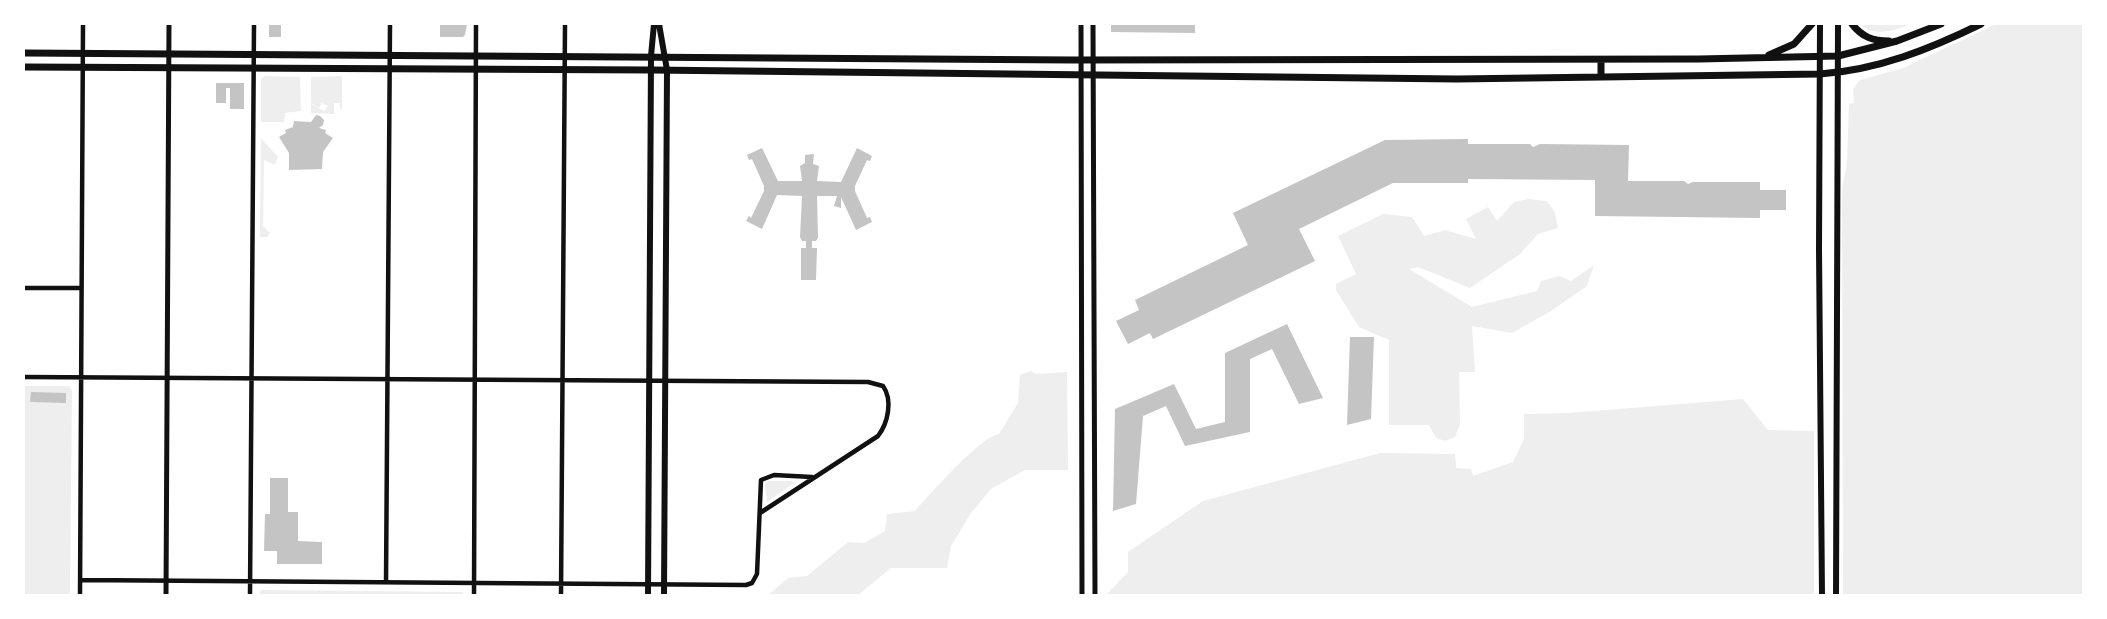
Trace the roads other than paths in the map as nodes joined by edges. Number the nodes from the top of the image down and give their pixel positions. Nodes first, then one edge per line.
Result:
1 (83, 24) edge
2 (169, 24) edge
3 (254, 24) edge
4 (390, 24) edge
5 (476, 24) edge
6 (565, 24) edge
7 (654, 24) edge
8 (659, 24) edge
9 (1080, 24) edge
10 (1093, 24) edge
11 (1812, 24) edge
12 (1820, 24) edge
13 (1838, 24) edge
14 (1852, 24) edge
15 (1941, 24) edge
16 (1981, 24) edge
17 (1897, 41) junction
18 (83, 52) junction
19 (169, 52) junction
20 (24, 53) edge
21 (253, 54) junction
22 (389, 54) junction
23 (476, 55) junction
24 (565, 55) junction
25 (651, 56) junction
26 (665, 56) junction
27 (1838, 56) junction
28 (1762, 57) junction
29 (1820, 57) junction
30 (1080, 60) junction
31 (1092, 60) junction
32 (1601, 60) junction
33 (83, 66) junction
34 (24, 67) edge
35 (169, 67) junction
36 (253, 67) junction
37 (389, 68) junction
38 (477, 69) junction
39 (565, 70) junction
40 (651, 70) junction
41 (667, 70) junction
42 (1838, 73) junction
43 (1080, 74) junction
44 (1093, 74) junction
45 (1820, 74) junction
46 (1601, 77) junction
47 (24, 288) edge
48 (81, 288) junction
49 (24, 376) edge
50 (81, 377) junction
51 (167, 378) junction
52 (252, 378) junction
53 (387, 380) junction
54 (475, 380) junction
55 (562, 381) junction
56 (649, 381) junction
57 (665, 381) junction
58 (814, 477) junction
59 (760, 513) junction
60 (80, 580) junction
61 (166, 580) junction
62 (250, 581) junction
63 (386, 582) junction
64 (474, 583) junction
65 (561, 584) junction
66 (648, 584) junction
67 (664, 584) junction
68 (80, 595) edge
69 (166, 595) edge
70 (250, 595) edge
71 (474, 595) edge
72 (561, 595) edge
73 (648, 595) edge
74 (664, 595) edge
75 (1082, 595) edge
76 (1096, 595) edge
77 (1822, 595) edge
78 (1836, 595) edge

1 - 18 street
2 - 19 street
3 - 21 street
4 - 22 street
5 - 23 street
6 - 24 street
7 - 25 main road
8 - 26 main road
9 - 30 street
10 - 31 street
11 - 28 main road
12 - 29 main road
13 - 27 main road
14 - 17 main road
15 - 17 main road
16 - 42 main road
17 - 27 main road
18 - 19 main road
18 - 20 main road
18 - 33 street
19 - 21 main road
19 - 35 street
21 - 22 main road
21 - 36 street
22 - 23 main road
22 - 37 street
23 - 24 main road
23 - 38 street
24 - 25 main road
24 - 39 street
25 - 26 main road
25 - 40 main road
26 - 30 main road
26 - 41 main road
27 - 29 main road
27 - 42 main road
28 - 29 main road
28 - 32 main road
29 - 45 main road
30 - 31 main road
30 - 43 street
31 - 32 main road
31 - 44 street
32 - 46 main road
33 - 34 main road
33 - 35 main road
33 - 48 street
35 - 36 main road
35 - 51 street
36 - 37 main road
36 - 52 street
37 - 38 main road
37 - 53 street
38 - 39 main road
38 - 54 street
39 - 40 main road
39 - 55 street
40 - 41 main road
40 - 56 main road
41 - 43 main road
41 - 57 main road
42 - 45 main road
42 - 78 main road
43 - 44 main road
43 - 75 street
44 - 46 main road
44 - 76 street
45 - 46 main road
45 - 77 main road
47 - 48 street
48 - 50 street
49 - 50 street
50 - 51 street
50 - 60 street
51 - 52 street
51 - 61 street
52 - 53 street
52 - 62 street
53 - 54 street
53 - 63 street
54 - 55 street
54 - 64 street
55 - 56 street
55 - 65 street
56 - 57 street
56 - 66 main road
57 - 58 street
57 - 67 main road
58 - 59 street
58 - 59 street
59 - 67 street
60 - 61 street
60 - 68 street
61 - 62 street
61 - 69 street
62 - 63 street
62 - 70 street
63 - 64 street
64 - 65 street
64 - 71 street
65 - 66 street
65 - 72 street
66 - 67 street
66 - 73 main road
67 - 74 main road

